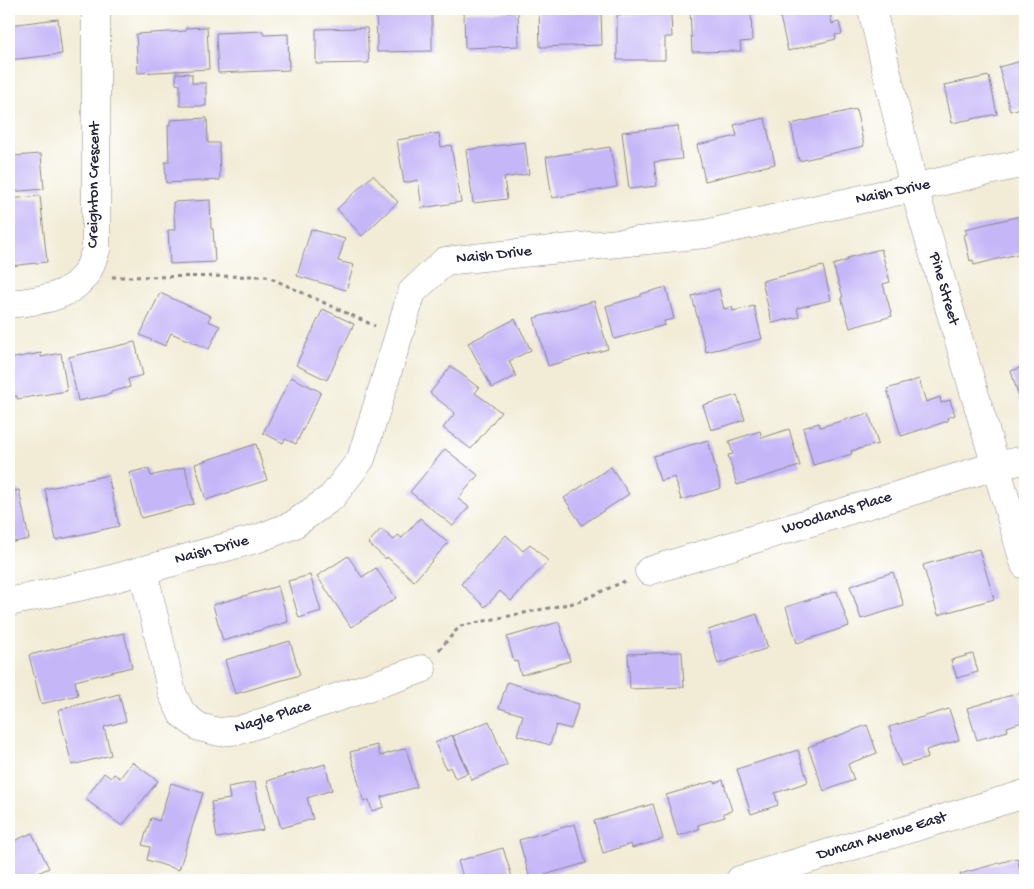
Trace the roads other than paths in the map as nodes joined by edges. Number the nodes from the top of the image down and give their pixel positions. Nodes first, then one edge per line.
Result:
1 (96, 9) edge
2 (872, 9) edge
3 (1025, 164) edge
4 (914, 188) junction
5 (9, 304) edge
6 (1025, 460) edge
7 (995, 466) junction
8 (1025, 566) edge
9 (143, 570) junction
10 (648, 571) road end
11 (9, 602) edge
12 (422, 669) road end
13 (1025, 794) edge
14 (740, 880) edge

1 - 5 street, Creighton Crescent
2 - 4 street, Pine Street
3 - 4 street, Naish Drive
4 - 7 street, Pine Street
4 - 9 street, Naish Drive
6 - 7 street, Woodlands Place
7 - 8 street, Pine Street
7 - 10 street, Woodlands Place
9 - 11 street, Naish Drive
9 - 12 street, Nagle Place
13 - 14 street, Duncan Avenue East

